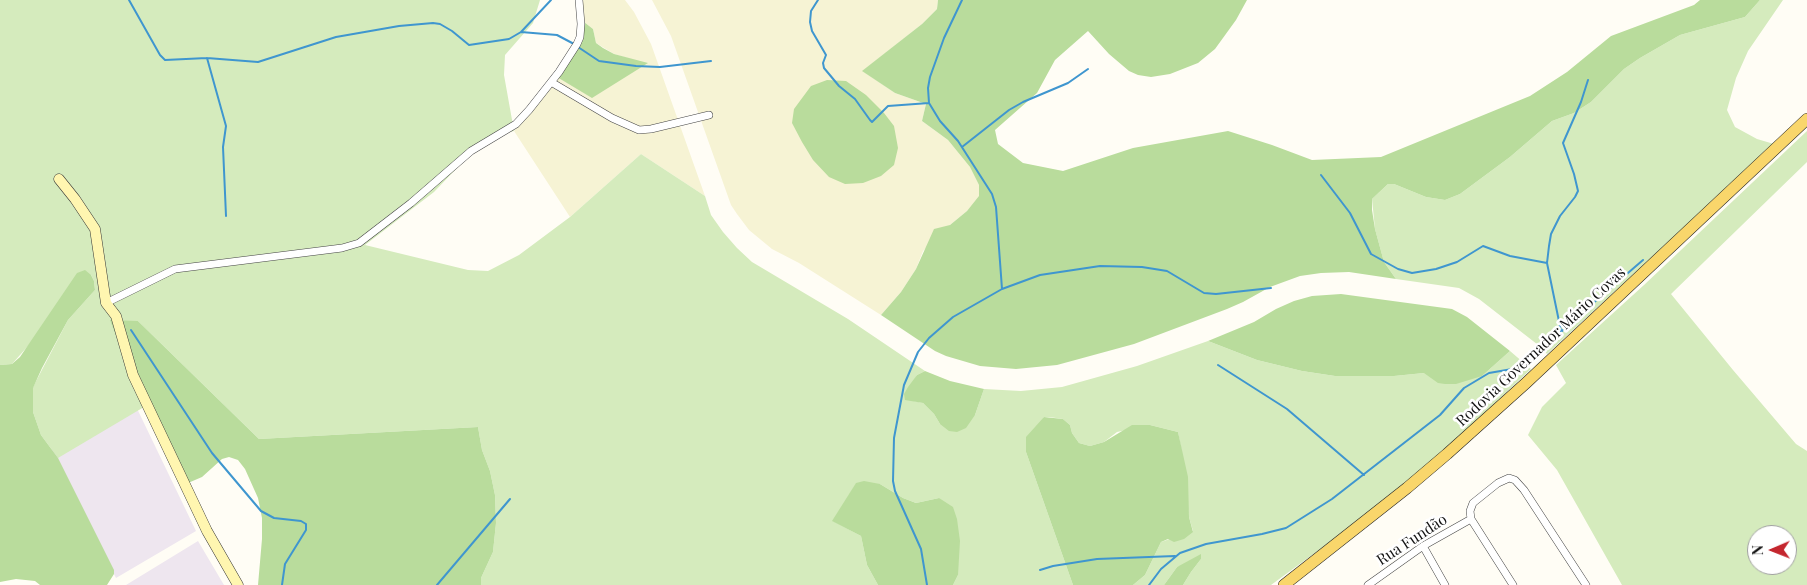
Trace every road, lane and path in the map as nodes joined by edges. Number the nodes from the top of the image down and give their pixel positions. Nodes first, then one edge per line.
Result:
1 (579, 0) edge
2 (551, 82) junction
3 (709, 115) dead end
4 (1807, 119) edge
5 (59, 179) dead end
6 (106, 303) junction
7 (1471, 517) junction
8 (1423, 546) junction
9 (1370, 584) edge
10 (238, 585) edge
11 (1284, 585) edge
12 (1445, 585) edge
13 (1514, 585) edge
14 (1586, 585) edge

1 - 2 street
2 - 3 street
2 - 6 street
4 - 11 main road, Rodovia Governador Mário Covas
5 - 6 street
6 - 10 street
7 - 8 street, Rua Fundão
7 - 13 street
7 - 14 street
8 - 9 street, Rua Fundão
8 - 12 street

